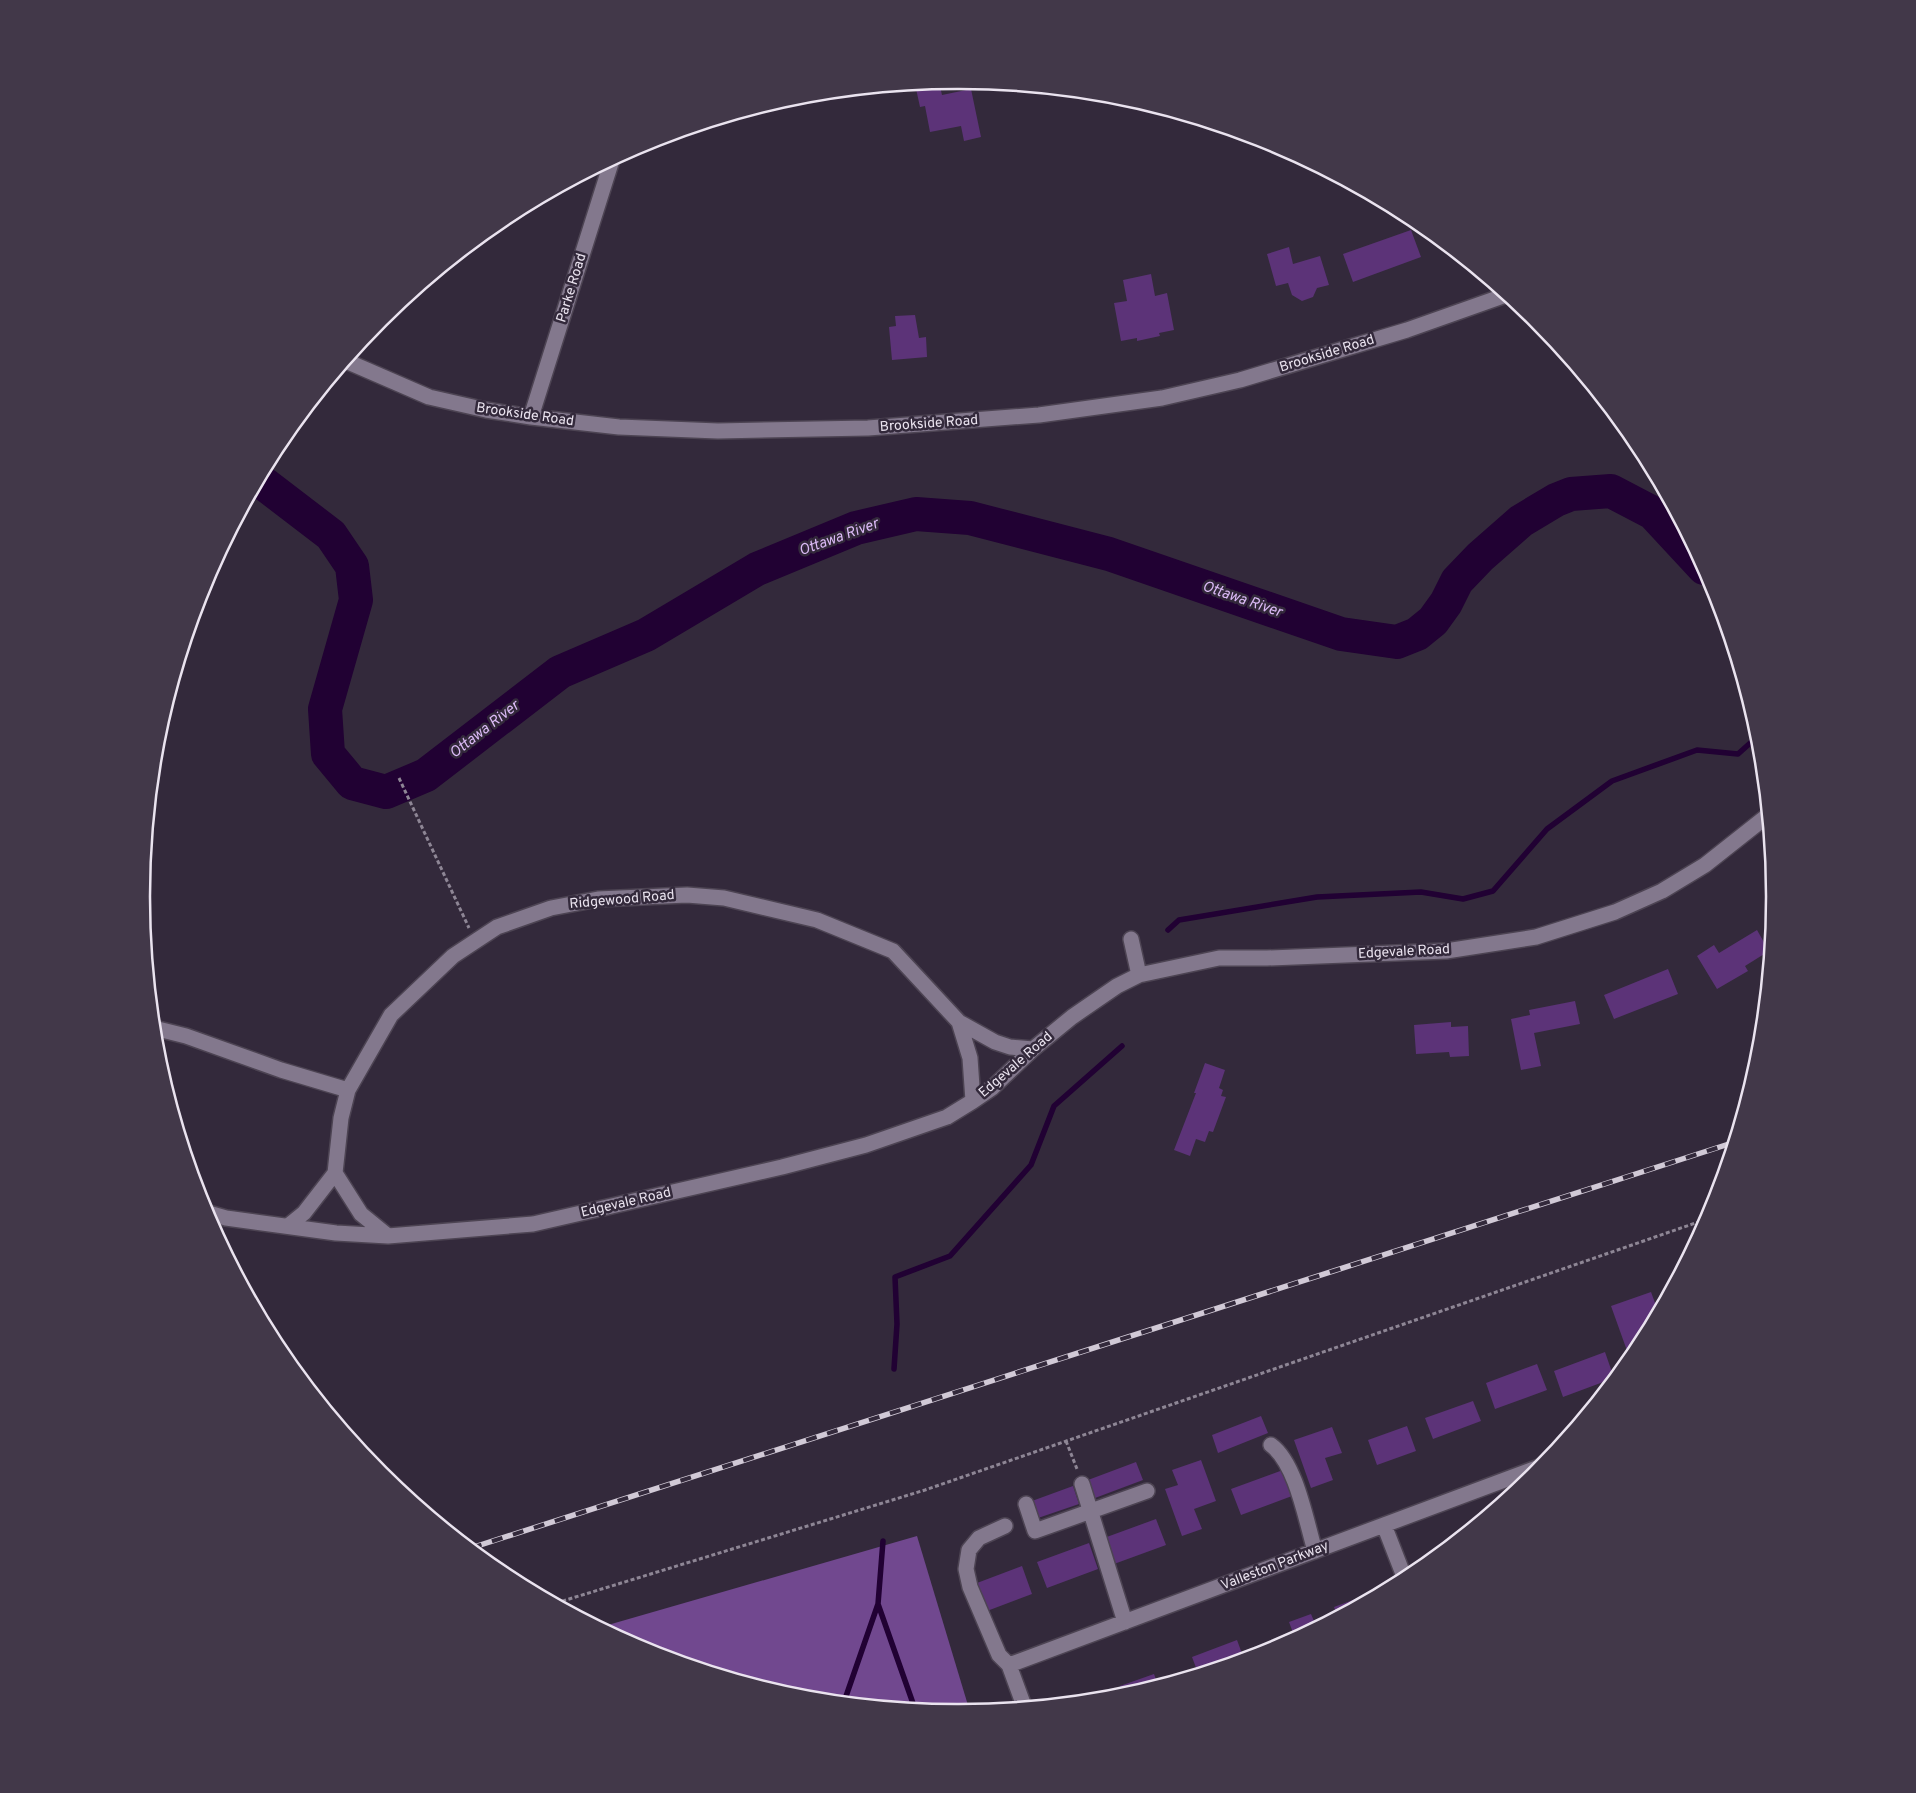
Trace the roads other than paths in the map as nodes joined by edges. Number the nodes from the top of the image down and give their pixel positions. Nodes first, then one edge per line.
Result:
1 (609, 168) edge
2 (1500, 297) edge
3 (352, 363) edge
4 (531, 417) junction
5 (1762, 819) edge
6 (1131, 939) dead end
7 (1139, 975) junction
8 (959, 1022) junction
9 (162, 1030) edge
10 (1032, 1049) junction
11 (348, 1090) junction
12 (974, 1101) junction
13 (335, 1173) junction
14 (216, 1215) edge
15 (288, 1226) junction
16 (388, 1236) junction
17 (1271, 1445) dead end
18 (1524, 1473) edge
19 (1082, 1484) road end
20 (1147, 1491) dead end
21 (1026, 1504) dead end
22 (1090, 1512) junction
23 (1384, 1525) junction
24 (1004, 1526) dead end
25 (1315, 1551) junction
26 (1401, 1572) edge
27 (1125, 1622) junction
28 (1009, 1665) junction
29 (1022, 1702) edge

1 - 4 street, Parke Road
2 - 4 street, Brookside Road
3 - 4 street, Brookside Road
5 - 7 street, Edgevale Road
6 - 7 street
7 - 10 street, Edgevale Road
8 - 10 street, Ridgewood Road
8 - 11 street, Ridgewood Road
8 - 12 street, Ridgewood Road
9 - 11 street
10 - 12 street, Edgevale Road
11 - 13 street, Ridgewood Road
12 - 16 street, Edgevale Road
13 - 15 street
13 - 16 street
14 - 15 street, Edgevale Road
15 - 16 street, Edgevale Road
17 - 25 street
18 - 23 street, Valleston Parkway
19 - 22 street
20 - 22 street
21 - 22 street
22 - 27 street
23 - 25 street, Valleston Parkway
23 - 26 street
24 - 28 street
25 - 27 street, Valleston Parkway
27 - 28 street, Valleston Parkway
28 - 29 street

